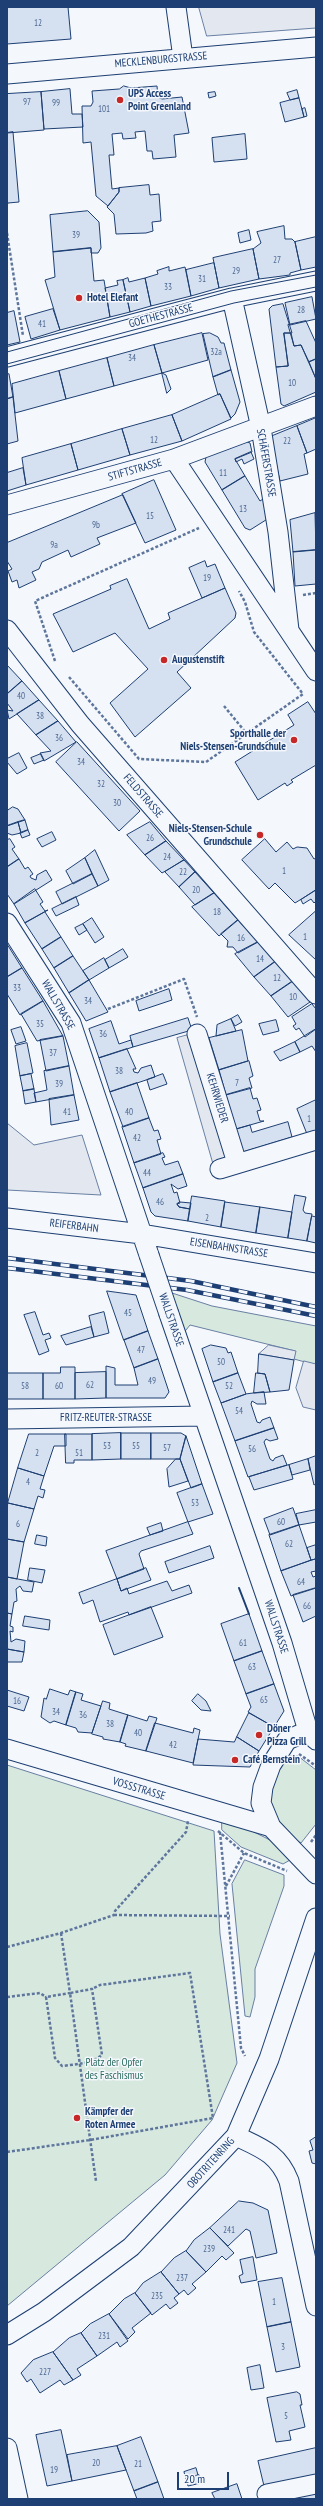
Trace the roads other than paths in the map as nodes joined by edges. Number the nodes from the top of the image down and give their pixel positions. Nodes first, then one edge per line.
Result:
1 (176, 7) edge
2 (316, 47) edge
3 (184, 58) junction
4 (7, 74) edge
5 (316, 281) edge
6 (232, 298) junction
7 (7, 357) edge
8 (316, 406) edge
9 (261, 428) junction
10 (174, 458) junction
11 (7, 505) edge
12 (7, 630) edge
13 (289, 630) junction
14 (316, 671) edge
15 (7, 923) edge
16 (316, 994) edge
17 (197, 1034) dead end
18 (316, 1140) edge
19 (7, 1218) edge
20 (142, 1234) junction
21 (316, 1263) edge
22 (204, 1416) junction
23 (8, 1421) edge
24 (312, 1736) edge
25 (7, 1750) edge
26 (271, 1827) junction
27 (316, 1874) edge
28 (316, 1918) edge
29 (236, 2136) junction
30 (316, 2306) edge
31 (7, 2335) edge
32 (7, 2448) edge
33 (316, 2484) edge
34 (267, 2494) dead end
35 (18, 2499) edge

1 - 3 street
2 - 3 street, MECKLENBURGSTRASSE
3 - 4 street, MECKLENBURGSTRASSE
5 - 6 street, GOETHESTRASSE
6 - 7 street, GOETHESTRASSE
6 - 9 street, SCHÄFERSTRASSE
8 - 9 street, STIFTSTRASSE
9 - 10 street, STIFTSTRASSE
9 - 13 street, SCHÄFERSTRASSE
10 - 11 street, STIFTSTRASSE
10 - 13 street, SCHÄFERSTRASSE
12 - 16 street, FELDSTRASSE
13 - 14 street, SCHÄFERSTRASSE
15 - 20 street, WALLSTRASSE
17 - 18 street, KEHRWIEDER
19 - 20 street, REIFERBAHN
20 - 21 street, EISENBAHNSTRASSE
20 - 22 street, WALLSTRASSE, bridge
22 - 23 street, FRITZ-REUTER-STRASSE
22 - 24 street, WALLSTRASSE
24 - 26 street, WALLSTRASSE
25 - 26 street, VOSSSTRASSE
26 - 27 street, WALLSTRASSE
28 - 29 street, OBOTRITENRING
29 - 30 street
29 - 31 street, OBOTRITENRING
32 - 35 street
33 - 34 street

